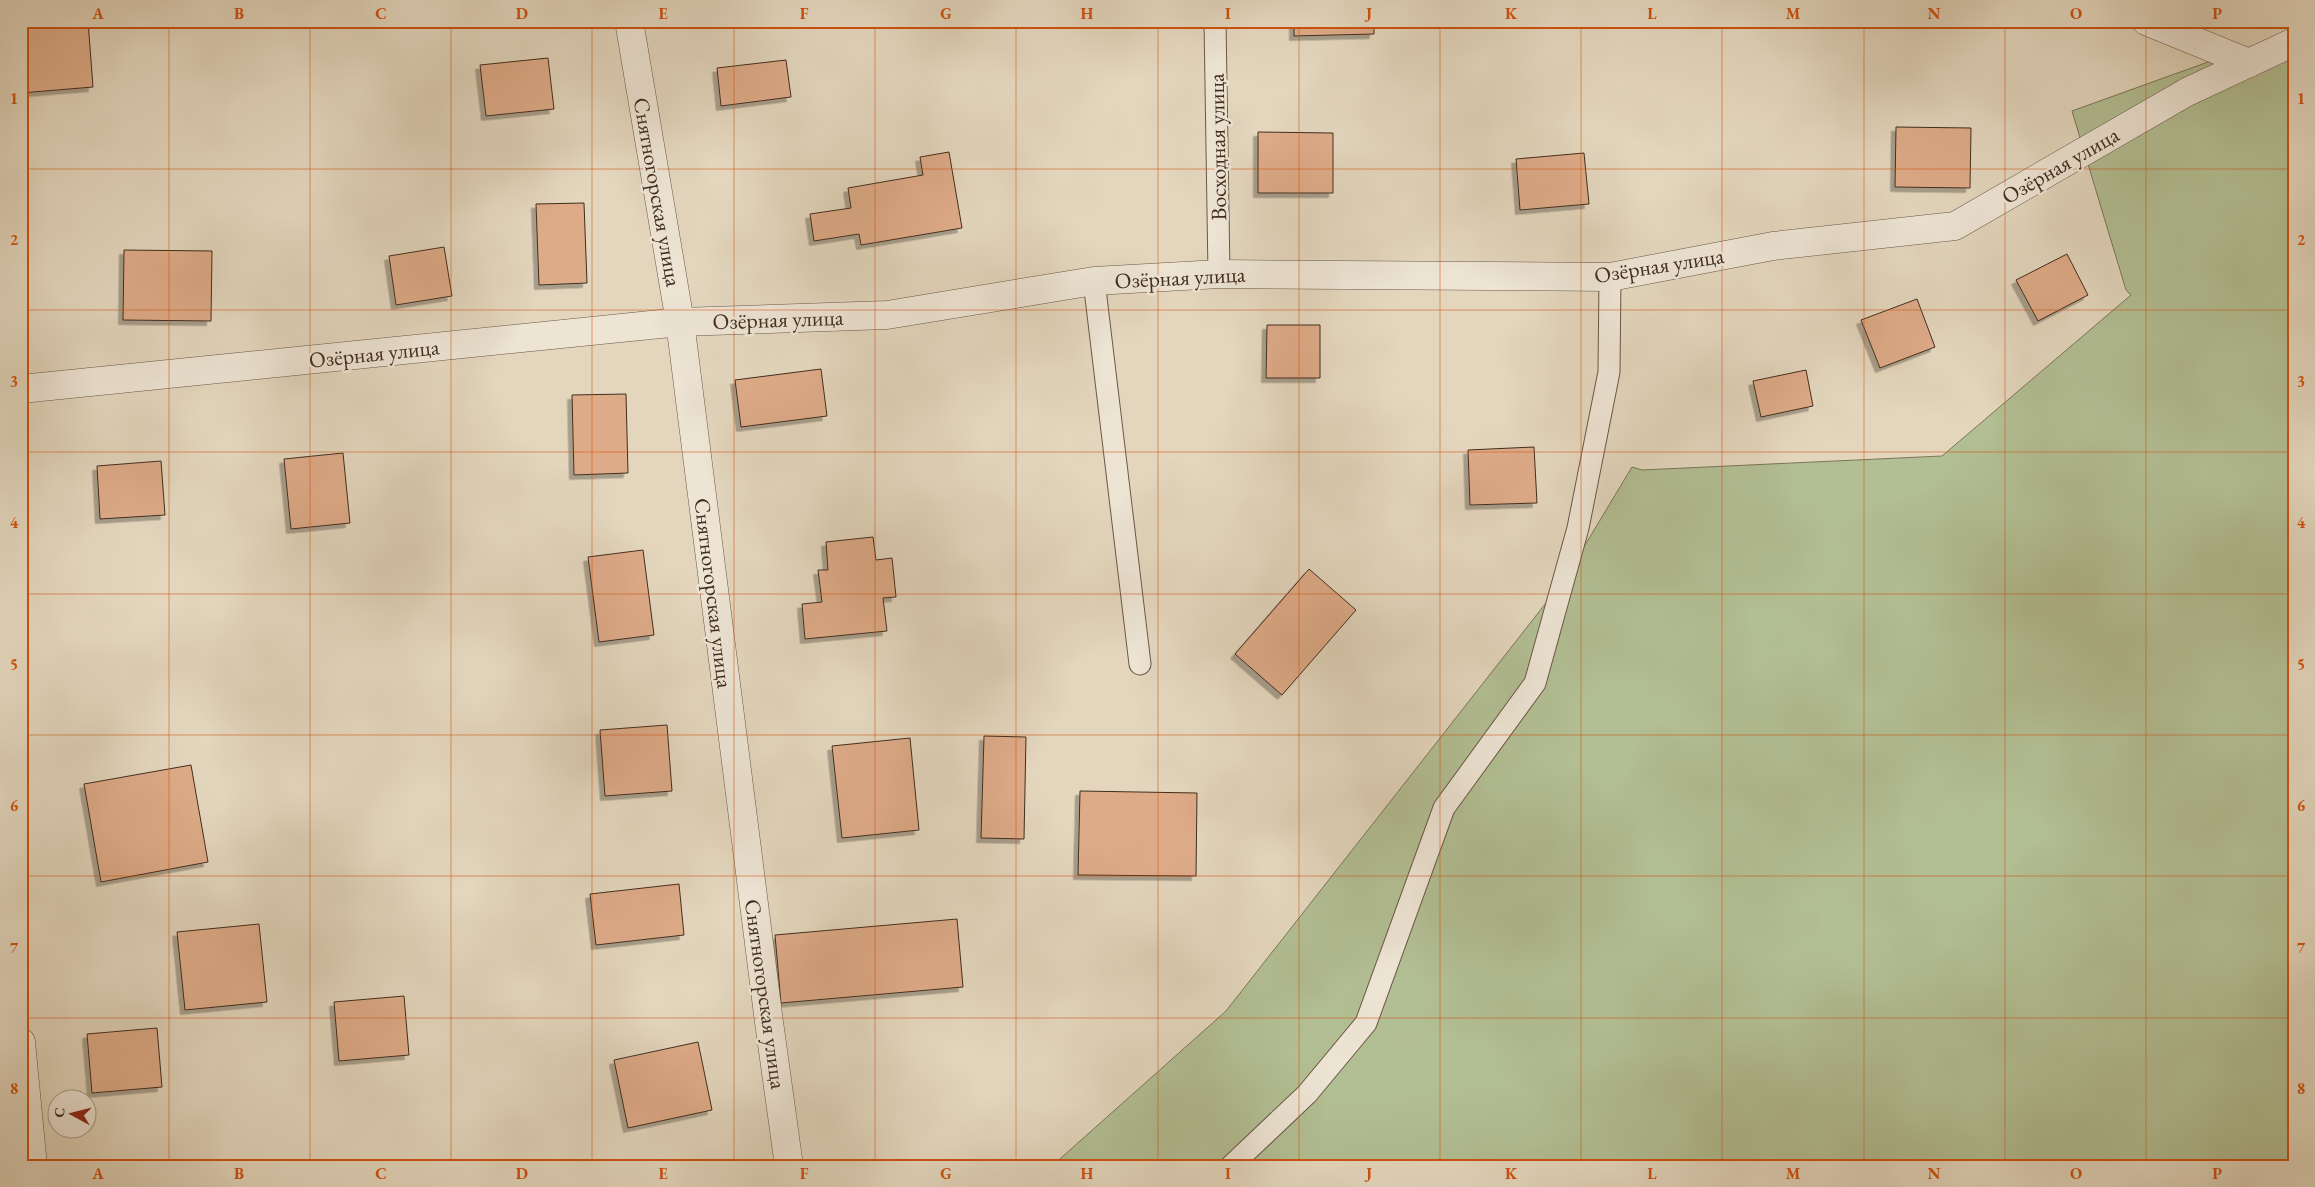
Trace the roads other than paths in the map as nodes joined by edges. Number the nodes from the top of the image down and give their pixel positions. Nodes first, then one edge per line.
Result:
1 (629, 21) edge
2 (1216, 21) edge
3 (2146, 21) edge
4 (2294, 42) edge
5 (2249, 63) junction
6 (1219, 274) junction
7 (1610, 276) junction
8 (1094, 281) junction
9 (680, 322) junction
10 (21, 389) edge
11 (1140, 664) dead end
12 (21, 1042) edge
13 (33, 1166) edge
14 (789, 1166) edge
15 (1232, 1166) edge

1 - 9 street, Снятногорская улица
2 - 6 lane, Восходная улица
3 - 5 street
4 - 5 street, Озёрная улица
5 - 7 street, Озёрная улица
6 - 7 street, Озёрная улица
6 - 8 street, Озёрная улица
7 - 15 lane
8 - 9 street, Озёрная улица
8 - 11 lane
9 - 10 street, Озёрная улица
9 - 14 street, Снятногорская улица
12 - 13 street

